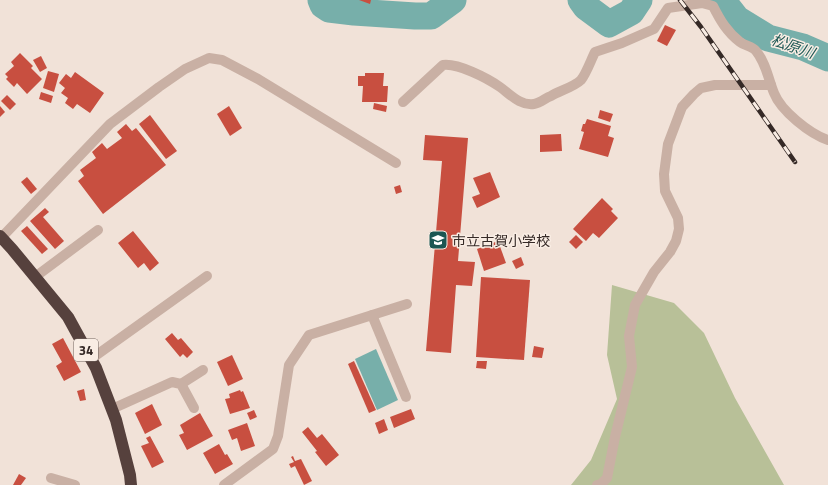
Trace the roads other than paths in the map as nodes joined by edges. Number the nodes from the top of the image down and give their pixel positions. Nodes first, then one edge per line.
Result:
1 (771, 85) junction
2 (403, 102) dead end
3 (828, 140) edge
4 (396, 163) dead end
5 (98, 230) dead end
6 (1, 237) edge
7 (207, 276) dead end
8 (35, 277) junction
9 (407, 304) dead end
10 (372, 315) junction
11 (91, 358) junction
12 (203, 370) dead end
13 (181, 384) junction
14 (406, 396) dead end
15 (194, 408) dead end
16 (112, 409) junction
17 (51, 478) dead end
18 (75, 485) edge
19 (131, 485) edge
20 (224, 485) edge
21 (597, 485) edge

1 - 2 street
1 - 3 street
1 - 21 street
4 - 6 street
5 - 8 street
6 - 8 highway, 34
7 - 11 street
8 - 11 highway, 34
9 - 10 street
10 - 14 street
10 - 20 street
11 - 16 highway, 34
12 - 13 street
13 - 15 street
13 - 16 street
16 - 19 highway, 34
17 - 18 street

